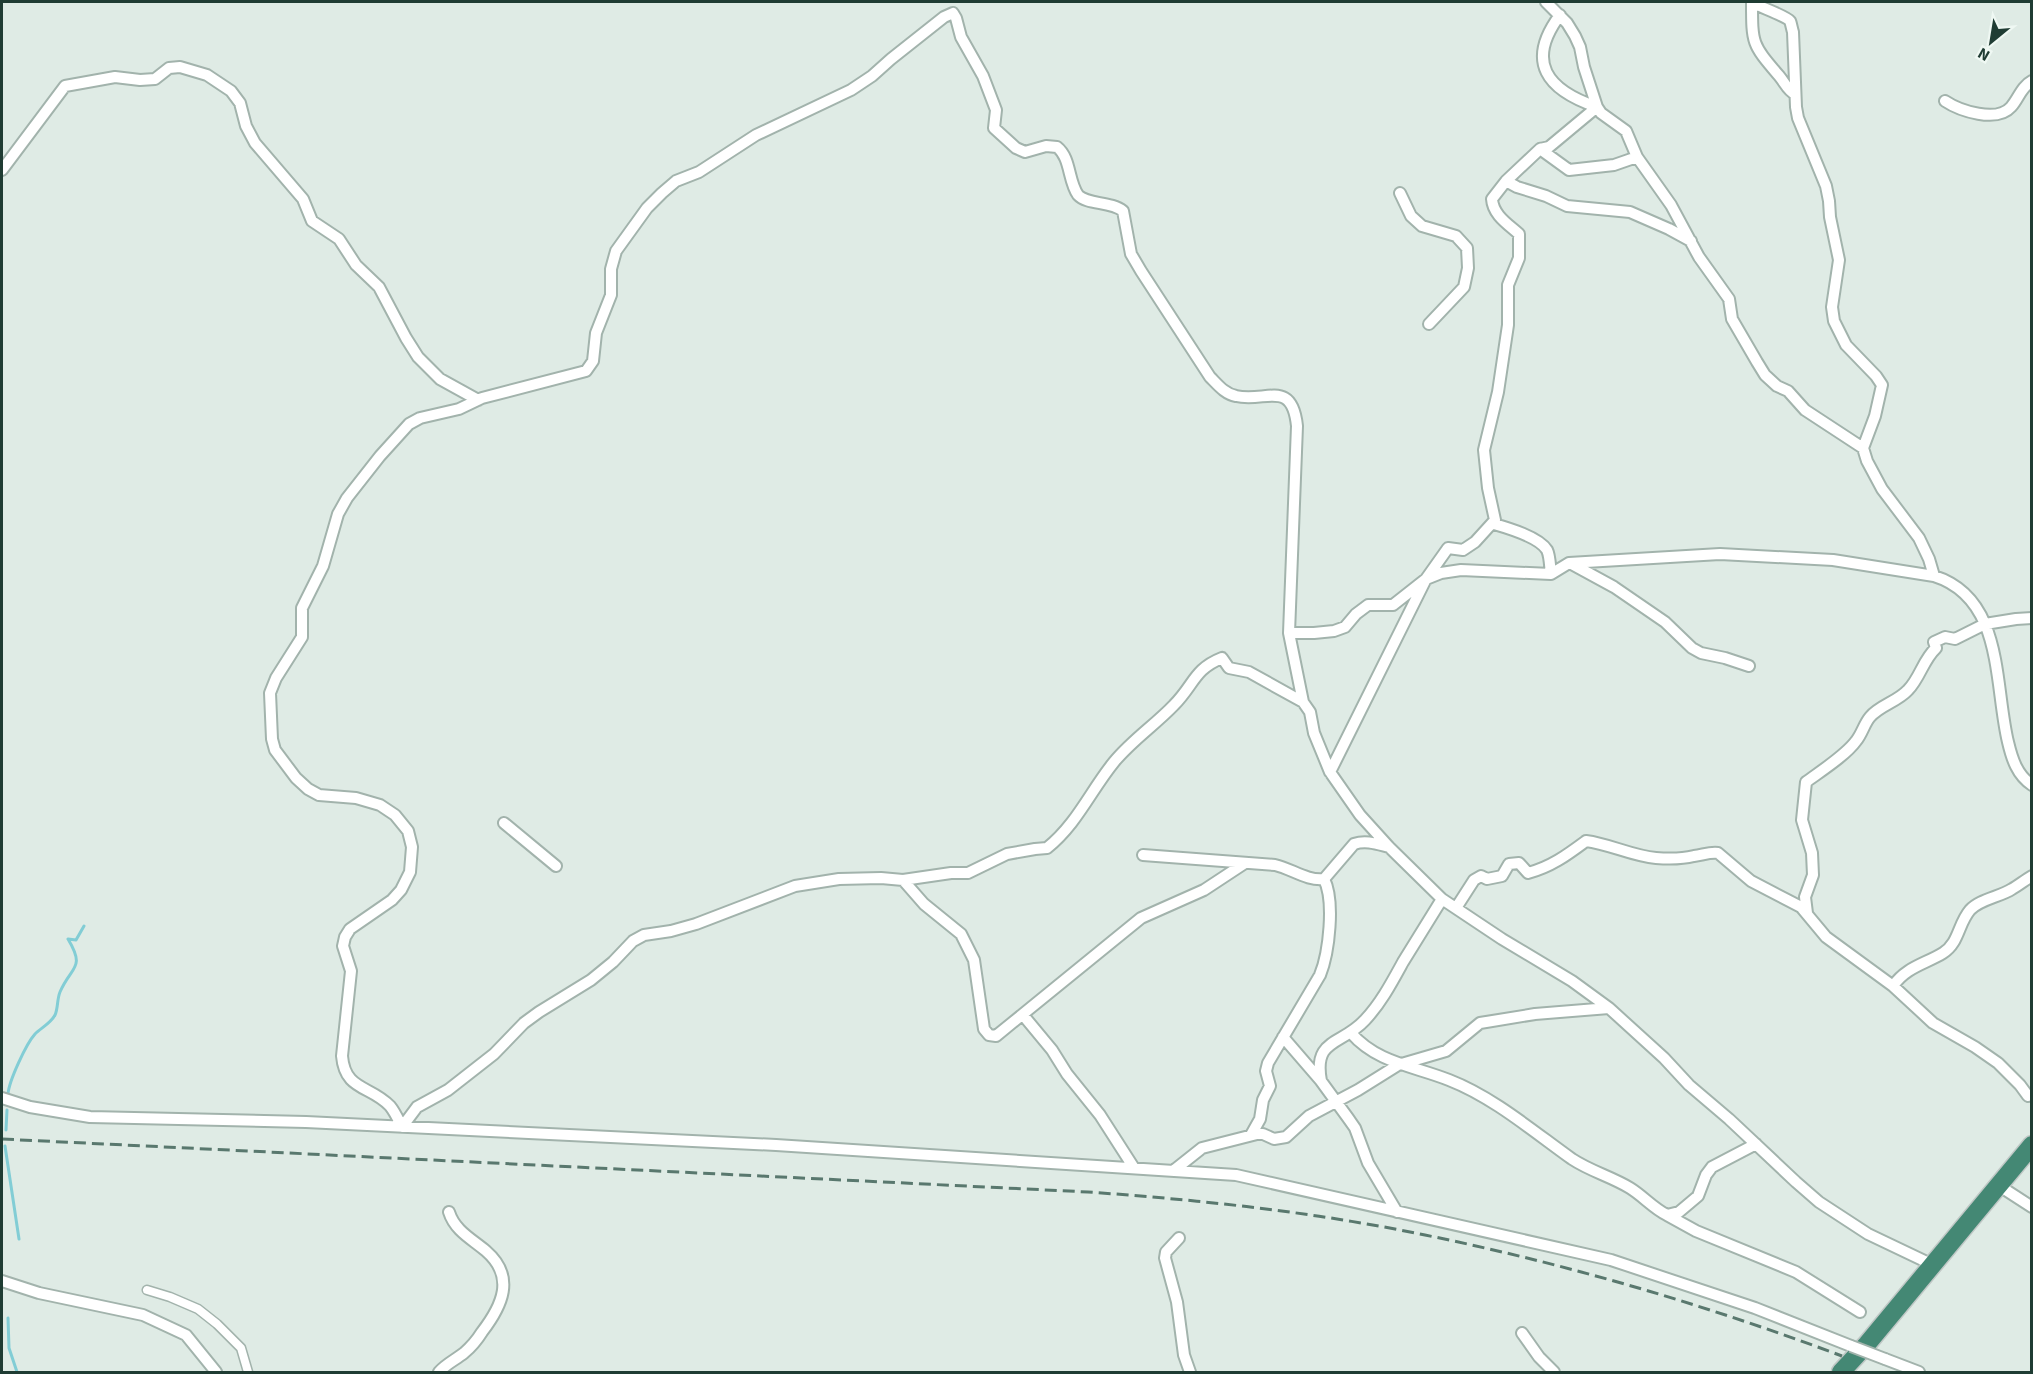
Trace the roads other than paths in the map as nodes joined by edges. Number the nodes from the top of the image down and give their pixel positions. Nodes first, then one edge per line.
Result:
1 (947, 2) edge
2 (1546, 2) edge
3 (1752, 2) edge
4 (954, 14) junction
5 (1560, 15) junction
6 (2031, 81) edge
7 (1795, 94) junction
8 (1945, 101) dead end
9 (1596, 107) junction
10 (1540, 149) junction
11 (1636, 157) junction
12 (2, 170) edge
13 (1506, 181) junction
14 (1400, 193) dead end
15 (1691, 241) junction
16 (1429, 324) dead end
17 (478, 400) junction
18 (1863, 448) junction
19 (1494, 524) junction
20 (1569, 563) junction
21 (1551, 574) junction
22 (1934, 576) junction
23 (1426, 579) junction
24 (2031, 618) edge
25 (1985, 624) junction
26 (1290, 633) junction
27 (1749, 666) dead end
28 (1303, 702) junction
29 (1330, 772) junction
30 (2031, 785) edge
31 (504, 822) dead end
32 (1389, 847) junction
33 (1143, 855) dead end
34 (1245, 863) junction
35 (556, 866) dead end
36 (2031, 876) edge
37 (1324, 879) junction
38 (903, 880) junction
39 (1442, 899) junction
40 (1456, 908) junction
41 (1807, 913) junction
42 (1893, 986) junction
43 (1609, 1008) junction
44 (1023, 1015) junction
45 (1351, 1033) junction
46 (1283, 1037) junction
47 (1398, 1065) junction
48 (1321, 1081) junction
49 (2028, 1096) dead end
50 (2, 1098) edge
51 (1336, 1102) junction
52 (402, 1127) junction
53 (1251, 1135) junction
54 (1756, 1144) junction
55 (2031, 1145) edge
56 (1134, 1168) junction
57 (1173, 1171) junction
58 (1998, 1185) junction
59 (2031, 1207) edge
60 (449, 1212) dead end
61 (1396, 1212) junction
62 (1667, 1215) junction
63 (1179, 1238) dead end
64 (1933, 1264) junction
65 (2, 1281) edge
66 (147, 1290) dead end
67 (1860, 1311) dead end
68 (1522, 1333) dead end
69 (216, 1372) edge
70 (248, 1372) edge
71 (439, 1372) edge
72 (1190, 1372) edge
73 (1554, 1372) edge
74 (1841, 1372) edge
75 (1918, 1372) edge

1 - 4 street
2 - 5 street
3 - 7 street
3 - 7 street
4 - 17 street
4 - 26 street
5 - 9 street
5 - 9 street
6 - 8 street
7 - 18 street
9 - 10 street
9 - 11 street
10 - 11 street
10 - 13 street
11 - 15 street
12 - 17 street
13 - 15 street
13 - 19 street
14 - 16 street
15 - 18 street
17 - 52 street
18 - 22 street
19 - 21 street
19 - 23 street
20 - 21 street
20 - 22 street
20 - 27 street
21 - 23 street
22 - 25 street
23 - 26 street
23 - 29 street
24 - 25 street
25 - 30 street
25 - 41 street
26 - 28 street
28 - 29 street
28 - 38 street
29 - 32 street
31 - 35 street
32 - 37 street
32 - 39 street
33 - 34 street
34 - 37 street
34 - 44 street
36 - 42 street
37 - 46 street
38 - 44 street
38 - 52 street
39 - 40 street
39 - 45 street
40 - 41 street
40 - 43 street
41 - 42 street
42 - 49 street
43 - 47 street
43 - 54 street
44 - 56 street
45 - 47 street
45 - 48 street
46 - 48 street
46 - 53 street
47 - 51 street
47 - 62 street
48 - 51 street
50 - 52 street
51 - 53 street
51 - 61 street
52 - 56 street
53 - 57 street
54 - 62 street
54 - 64 street
55 - 58 highway
56 - 57 street
57 - 61 street
58 - 59 street
58 - 64 highway
60 - 71 street
61 - 75 street, bridge
62 - 67 street
63 - 72 street
64 - 74 highway
65 - 69 street
66 - 70 street
68 - 73 street

